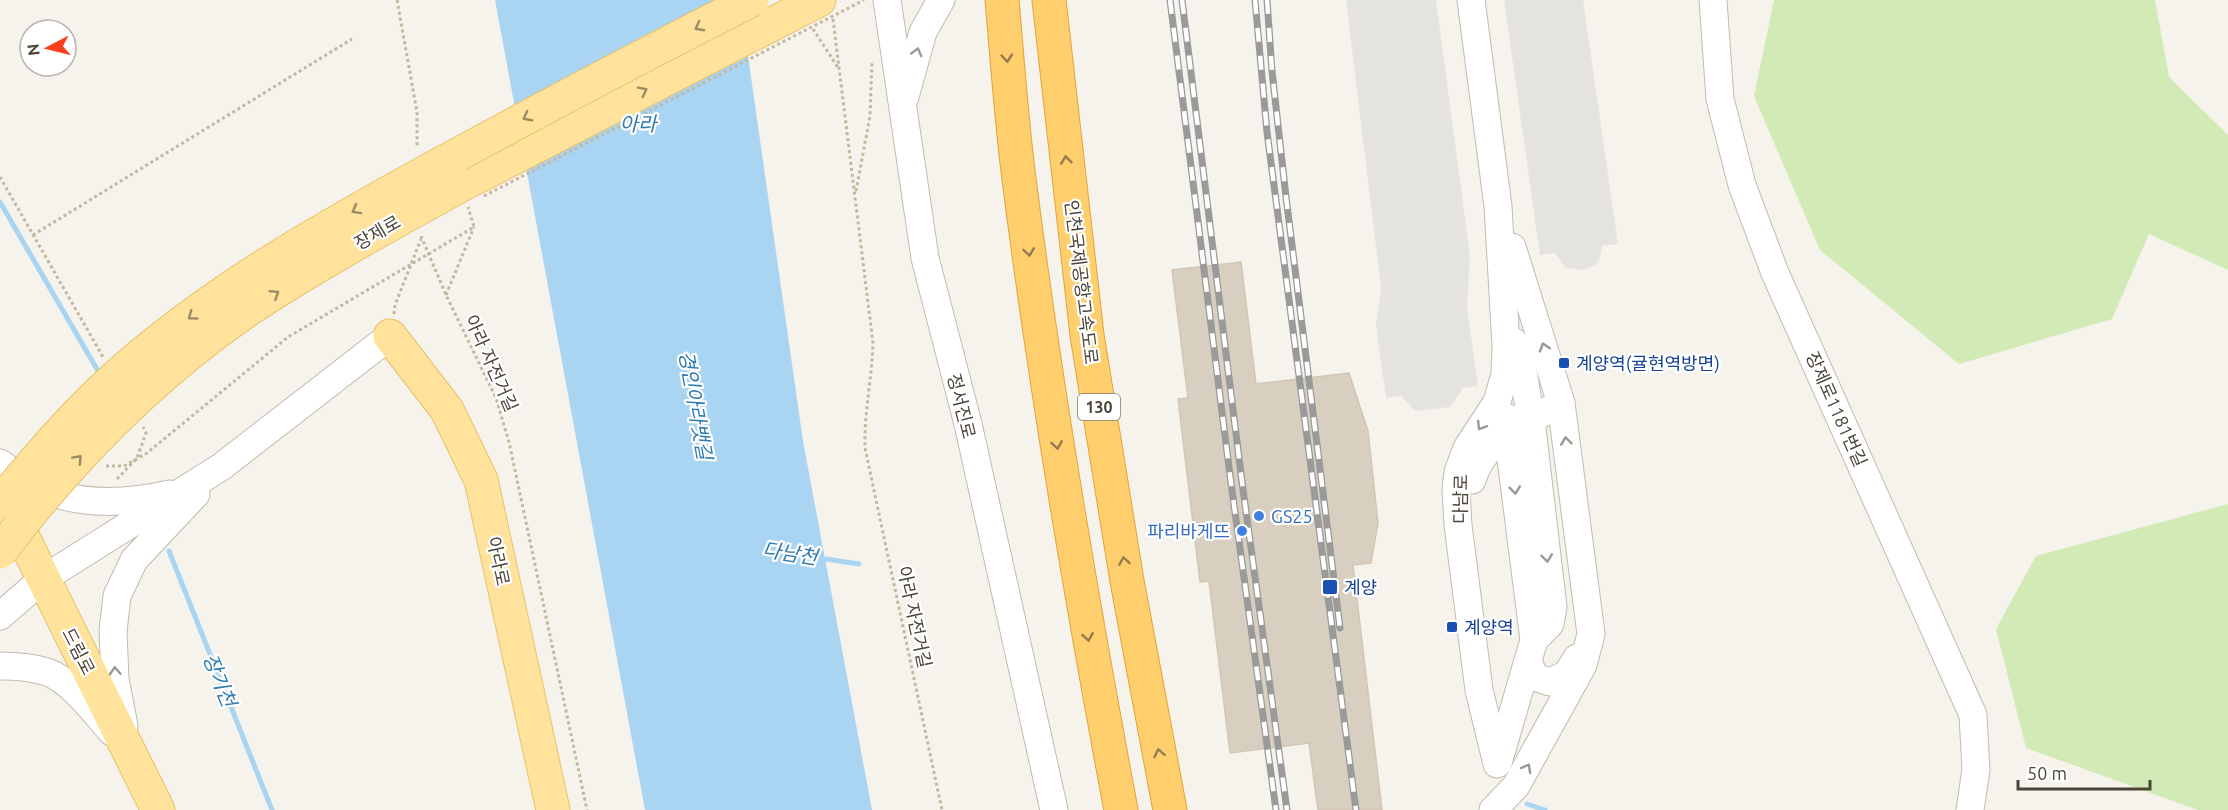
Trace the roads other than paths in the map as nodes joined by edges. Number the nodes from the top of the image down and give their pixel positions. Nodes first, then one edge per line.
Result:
1 (752, 0) edge
2 (942, 0) edge
3 (1002, 0) edge
4 (1049, 0) edge
5 (1472, 0) edge
6 (1713, 0) edge
7 (885, 2) edge
8 (817, 7) edge
9 (902, 107) junction
10 (1498, 206) junction
11 (1505, 315) junction
12 (390, 336) joint
13 (1505, 374) junction
14 (1562, 403) junction
15 (1520, 426) junction
16 (0, 463) edge
17 (221, 467) junction
18 (0, 491) edge
19 (183, 491) junction
20 (0, 503) edge
21 (0, 552) edge
22 (43, 579) junction
23 (0, 616) edge
24 (1591, 634) junction
25 (1531, 651) junction
26 (0, 666) edge
27 (1479, 690) junction
28 (1553, 720) junction
29 (1503, 721) junction
30 (128, 749) junction
31 (1497, 764) junction
32 (158, 810) edge
33 (553, 810) edge
34 (1054, 810) edge
35 (1121, 810) edge
36 (1170, 810) edge
37 (1493, 810) edge
38 (1970, 810) edge

1 -> 20 main road, 장제로, bridge
9 -> 2 street
3 -> 35 highway, 130
36 -> 4 highway, 인천국제공항고속도로 / 130
5 - 10 street, 다남로
6 - 38 street, 장제로1181번길
7 - 9 street, 정서진로
21 -> 8 main road, 장제로, bridge
9 - 34 street, 정서진로
10 - 11 street, 다남로
14 -> 10 street, 다남로
11 - 13 street, 다남로
11 - 15 street
12 - 17 street
12 - 33 main road, 아라로
13 - 15 street
13 -> 27 street, 다남로
14 - 15 street, 다남로
24 -> 14 street, 다남로
15 -> 25 street
15 - 29 street, 다남로
16 - 19 street
17 - 19 street
30 -> 17 street
18 - 22 main road, 드림로
19 - 22 street
22 - 23 street
22 - 30 main road, 드림로
24 - 25 street
24 - 28 street, 다남로
25 - 29 street
26 - 30 street
27 - 29 street
27 - 31 street, 다남로
28 - 29 street
37 -> 28 street, 다남로
29 - 31 street, 다남로
30 - 32 main road, 드림로
31 - 37 street, 다남로

